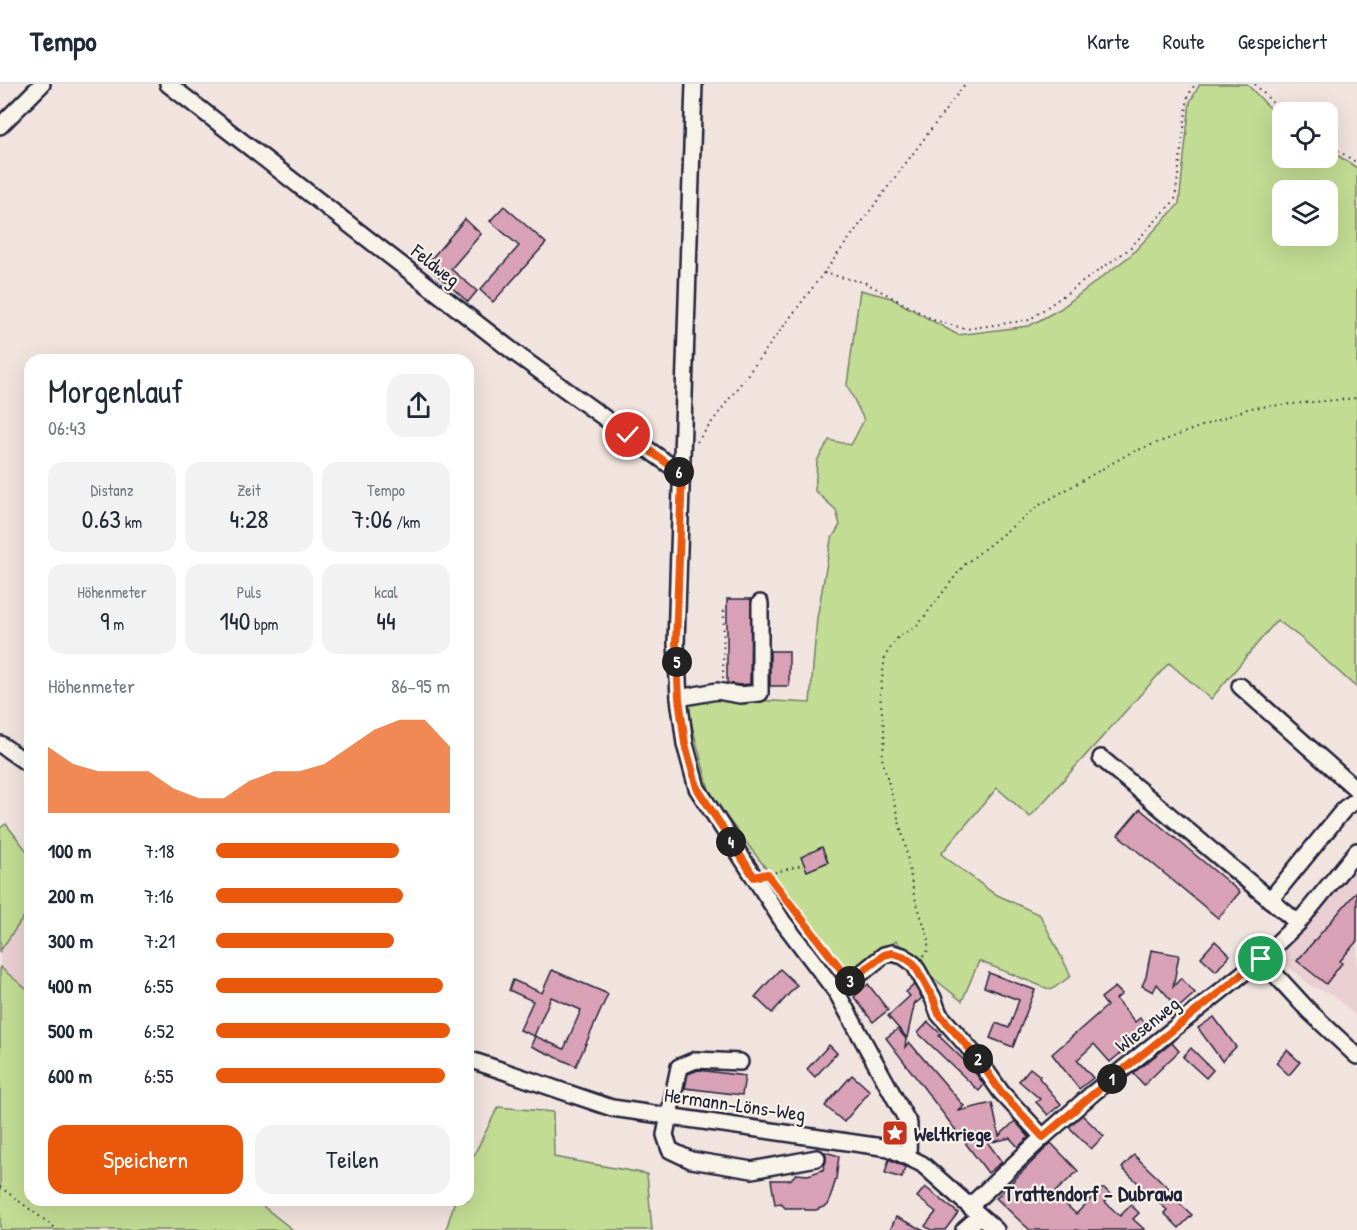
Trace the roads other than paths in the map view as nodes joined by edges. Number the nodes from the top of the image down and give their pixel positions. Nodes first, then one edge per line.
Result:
1 (42, 84) edge
2 (168, 84) edge
3 (694, 84) edge
4 (0, 126) edge
5 (682, 468) junction
6 (760, 603) dead end
7 (1240, 686) dead end
8 (679, 698) junction
9 (0, 744) edge
10 (1101, 758) dead end
11 (24, 761) edge
12 (1357, 790) edge
13 (1357, 800) edge
14 (1357, 851) edge
15 (1352, 868) edge
16 (1270, 900) junction
17 (1298, 923) junction
18 (1261, 959) junction
19 (837, 993) junction
20 (1357, 1056) edge
21 (474, 1061) edge
22 (740, 1062) dead end
23 (668, 1116) junction
24 (1043, 1137) junction
25 (908, 1156) junction
26 (817, 1158) dead end
27 (975, 1211) junction
28 (964, 1230) edge
29 (996, 1230) edge

1 - 4 street
2 - 5 street, Feldweg
3 - 5 street
5 - 8 street
6 - 8 street
7 - 12 street
8 - 19 street
9 - 11 street
10 - 16 street
13 - 16 street
14 - 15 street, Wiesenweg
15 - 17 street, Wiesenweg
16 - 17 street
17 - 18 street, Wiesenweg
18 - 20 street
18 - 24 street, Wiesenweg
19 - 24 street
19 - 25 street
21 - 23 street, Hermann-Löns-Weg
22 - 23 street
23 - 25 street, Hermann-Löns-Weg
23 - 26 street
24 - 27 street, Wiesenweg
25 - 27 street, Hermann-Löns-Weg
27 - 28 street, Wiesenweg
27 - 29 street, Hermann-Löns-Weg

